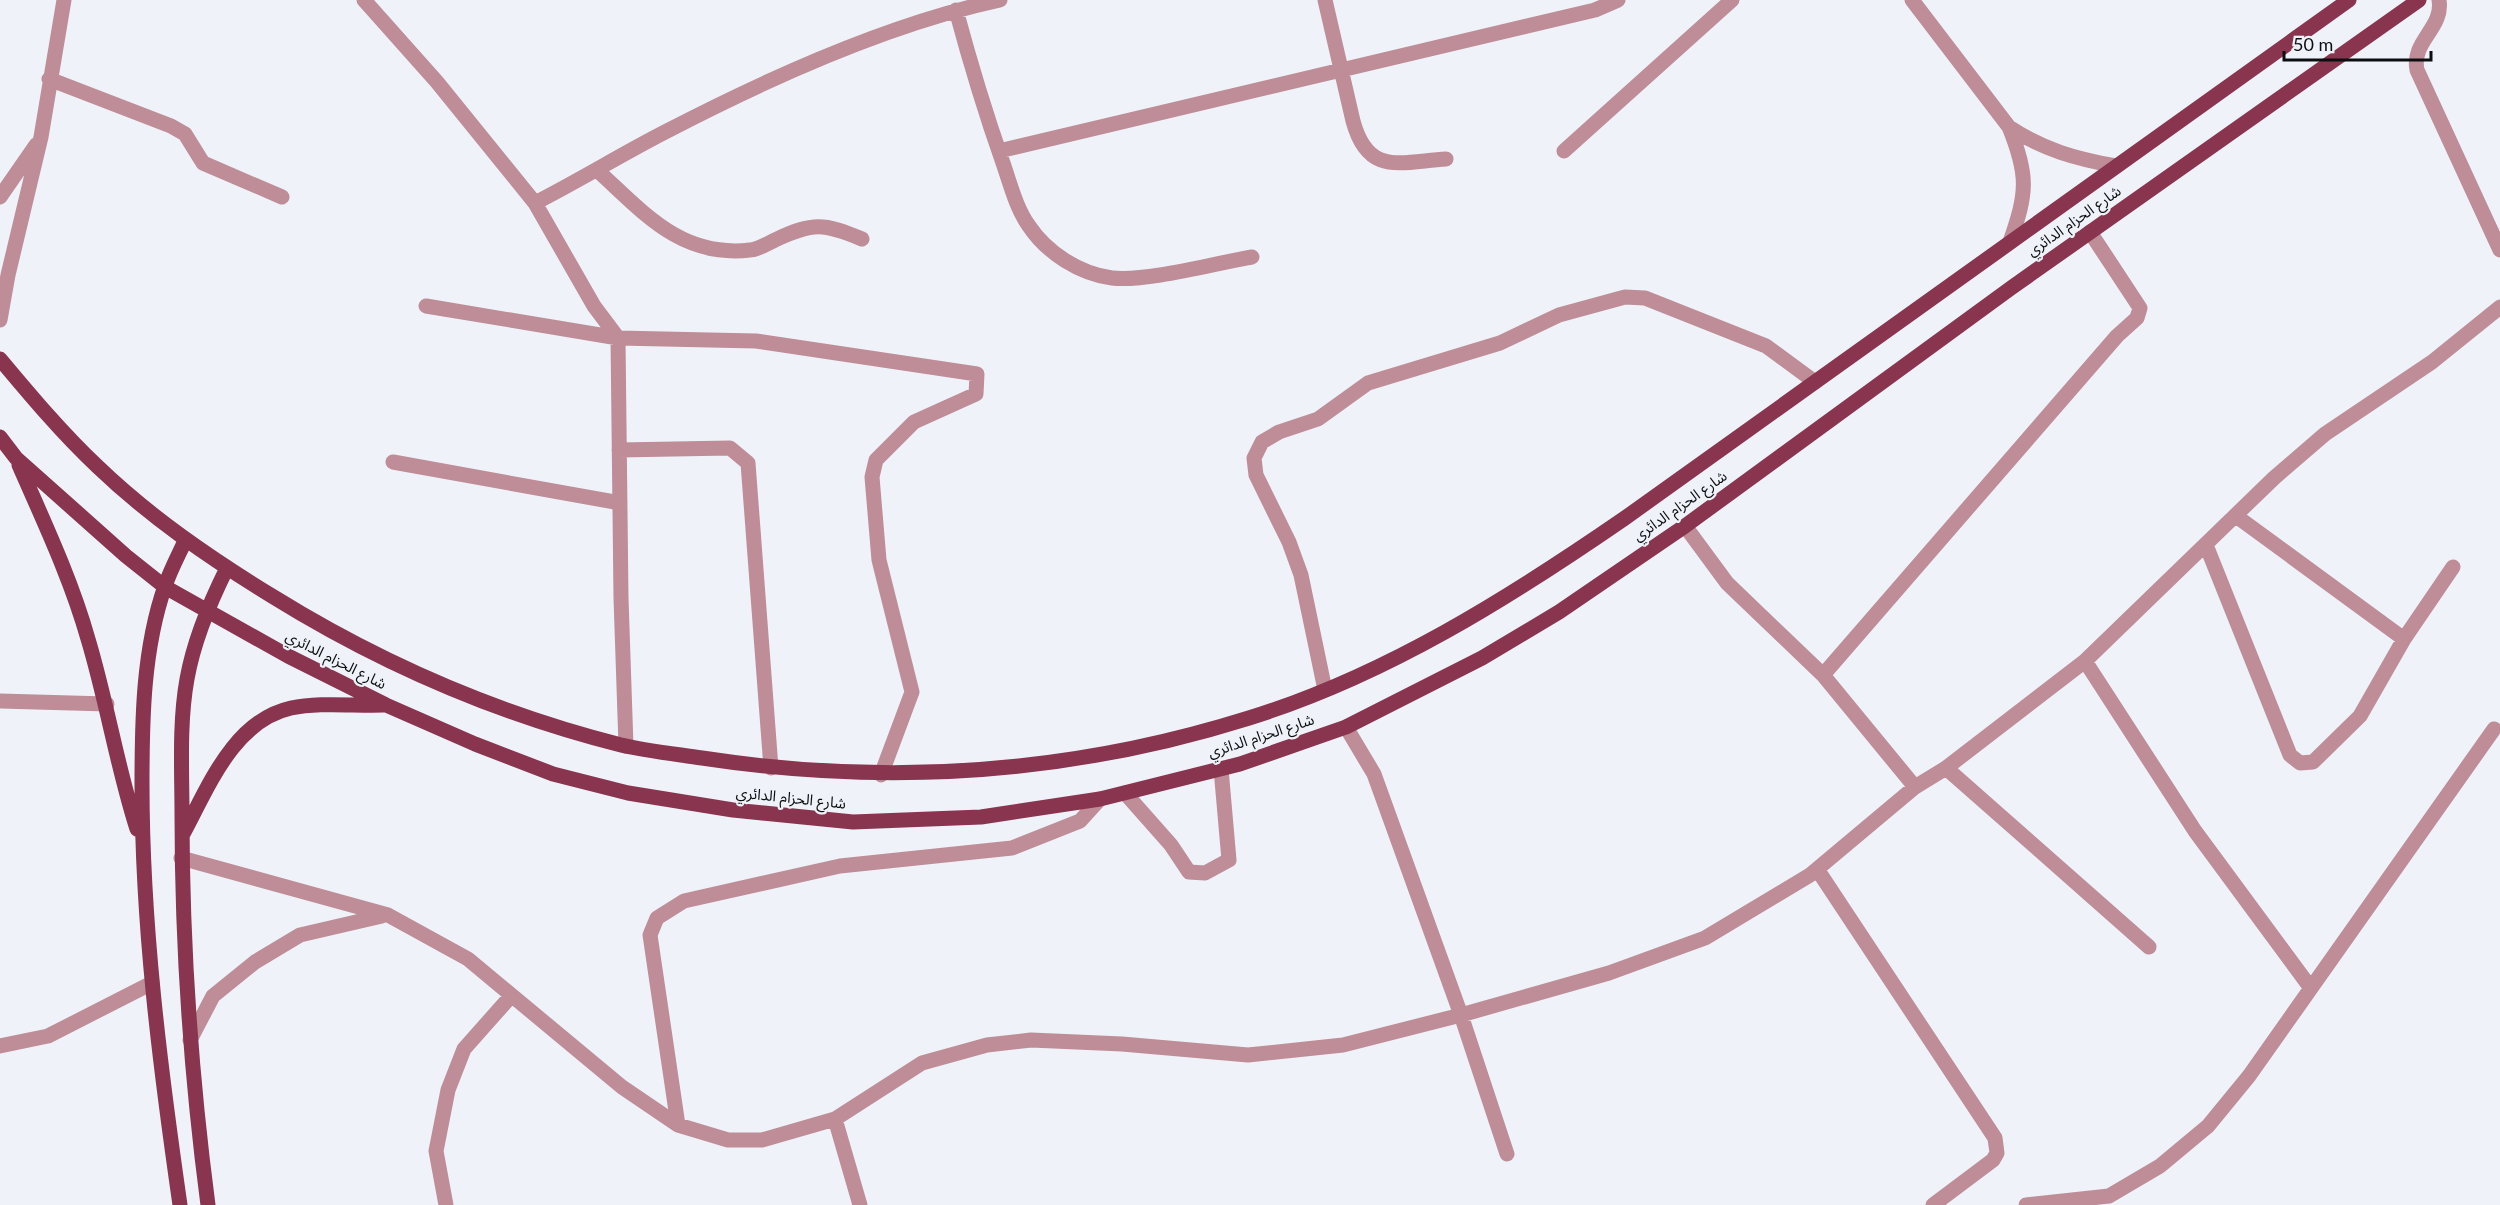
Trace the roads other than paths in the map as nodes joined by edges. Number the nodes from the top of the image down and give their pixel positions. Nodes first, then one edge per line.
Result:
1 (64, 0) edge
2 (364, 0) edge
3 (1000, 0) edge
4 (1325, 0) edge
5 (1618, 0) edge
6 (1732, 0) edge
7 (1912, 0) edge
8 (2349, 0) edge
9 (2419, 0) edge
10 (2439, 0) edge
11 (956, 9) junction
12 (1342, 71) junction
13 (49, 79) junction
14 (2009, 128) junction
15 (41, 137) junction
16 (1564, 151) dead end
17 (999, 152) junction
18 (1446, 159) dead end
19 (2116, 166) junction
20 (598, 171) junction
21 (0, 197) edge
22 (282, 197) dead end
23 (535, 203) junction
24 (2090, 232) junction
25 (862, 239) dead end
26 (2010, 242) junction
27 (2500, 250) edge
28 (1252, 257) dead end
29 (426, 306) dead end
30 (2500, 307) edge
31 (0, 320) edge
32 (618, 338) junction
33 (0, 358) edge
34 (1815, 382) junction
35 (0, 437) edge
36 (619, 450) junction
37 (16, 458) junction
38 (393, 462) dead end
39 (620, 503) junction
40 (2236, 516) junction
41 (1685, 526) junction
42 (185, 541) junction
43 (2206, 545) junction
44 (2453, 567) dead end
45 (227, 568) junction
46 (165, 587) junction
47 (205, 611) junction
48 (2404, 639) junction
49 (2085, 662) junction
50 (1823, 675) junction
51 (1325, 690) junction
52 (0, 701) edge
53 (107, 704) junction
54 (386, 705) junction
55 (1346, 727) junction
56 (2494, 729) dead end
57 (626, 746) junction
58 (771, 768) junction
59 (1946, 768) junction
60 (1221, 769) junction
61 (882, 775) junction
62 (1915, 787) junction
63 (1125, 793) junction
64 (1100, 799) junction
65 (182, 837) junction
66 (142, 843) junction
67 (181, 858) junction
68 (1817, 869) junction
69 (388, 915) junction
70 (2149, 947) dead end
71 (152, 983) junction
72 (2310, 987) junction
73 (511, 996) junction
74 (1461, 1015) junction
75 (190, 1040) junction
76 (0, 1046) edge
77 (835, 1119) junction
78 (678, 1125) junction
79 (1507, 1154) dead end
80 (180, 1205) edge
81 (208, 1205) edge
82 (446, 1205) edge
83 (860, 1205) edge
84 (1933, 1205) edge
85 (2026, 1205) edge

1 - 13 street
2 - 23 street
3 - 11 street
4 - 12 street
5 - 12 street
6 - 16 street
7 - 14 street
8 - 19 main road, شارع الحزام الدائري
9 - 24 main road, شارع الحزام الدائري
10 - 27 street
11 - 17 street
11 - 20 street
12 - 17 street
12 - 18 street
13 - 15 street
13 - 22 street
14 - 19 street
14 - 26 street
15 - 21 street
15 - 31 street
17 - 28 street
19 - 26 main road, شارع الحزام الدائري
20 - 23 street
20 - 25 street
23 - 32 street
24 - 41 main road, شارع الحزام الدائري
24 - 50 street
26 - 34 main road, شارع الحزام الدائري
29 - 32 street
30 - 40 street
32 - 36 street
32 - 61 street
33 - 42 main road, شارع الحزام الدائري
34 - 51 main road, شارع الحزام الدائري
34 - 51 street
35 - 37 main road, شارع الحزام الدائري
36 - 39 street
36 - 58 street
37 - 46 main road, شارع الحزام الدائري
37 - 53 main road
38 - 39 street
39 - 57 street
40 - 43 street
40 - 48 street
41 - 50 street
41 - 55 main road, شارع الحزام الدائري
42 - 45 main road, شارع الحزام الدائري
42 - 46 main road
43 - 48 street
43 - 49 street
44 - 48 street
45 - 47 main road
45 - 57 main road, شارع الحزام الدائري
46 - 47 main road, شارع الحزام الدائري
46 - 66 main road
47 - 54 main road, شارع الحزام الدائري
47 - 65 main road
49 - 59 street
49 - 72 street
50 - 62 street
51 - 61 main road, شارع الحزام الدائري
52 - 53 street
53 - 66 main road
54 - 64 main road, شارع الحزام الدائري
54 - 65 main road
55 - 60 main road, شارع الحزام الدائري
55 - 74 street
56 - 72 street
57 - 58 main road, شارع الحزام الدائري
58 - 61 main road, شارع الحزام الدائري
59 - 62 street
59 - 70 street
60 - 63 main road, شارع الحزام الدائري
60 - 63 street
62 - 68 street
63 - 64 main road, شارع الحزام الدائري
64 - 78 street
65 - 67 main road
66 - 71 main road
67 - 69 street
67 - 75 main road
68 - 74 street
68 - 84 street
69 - 73 street
69 - 75 street
71 - 76 street
71 - 80 main road
72 - 85 street
73 - 78 street
73 - 82 street
74 - 77 street
74 - 79 street
75 - 81 main road
77 - 78 street
77 - 83 street

